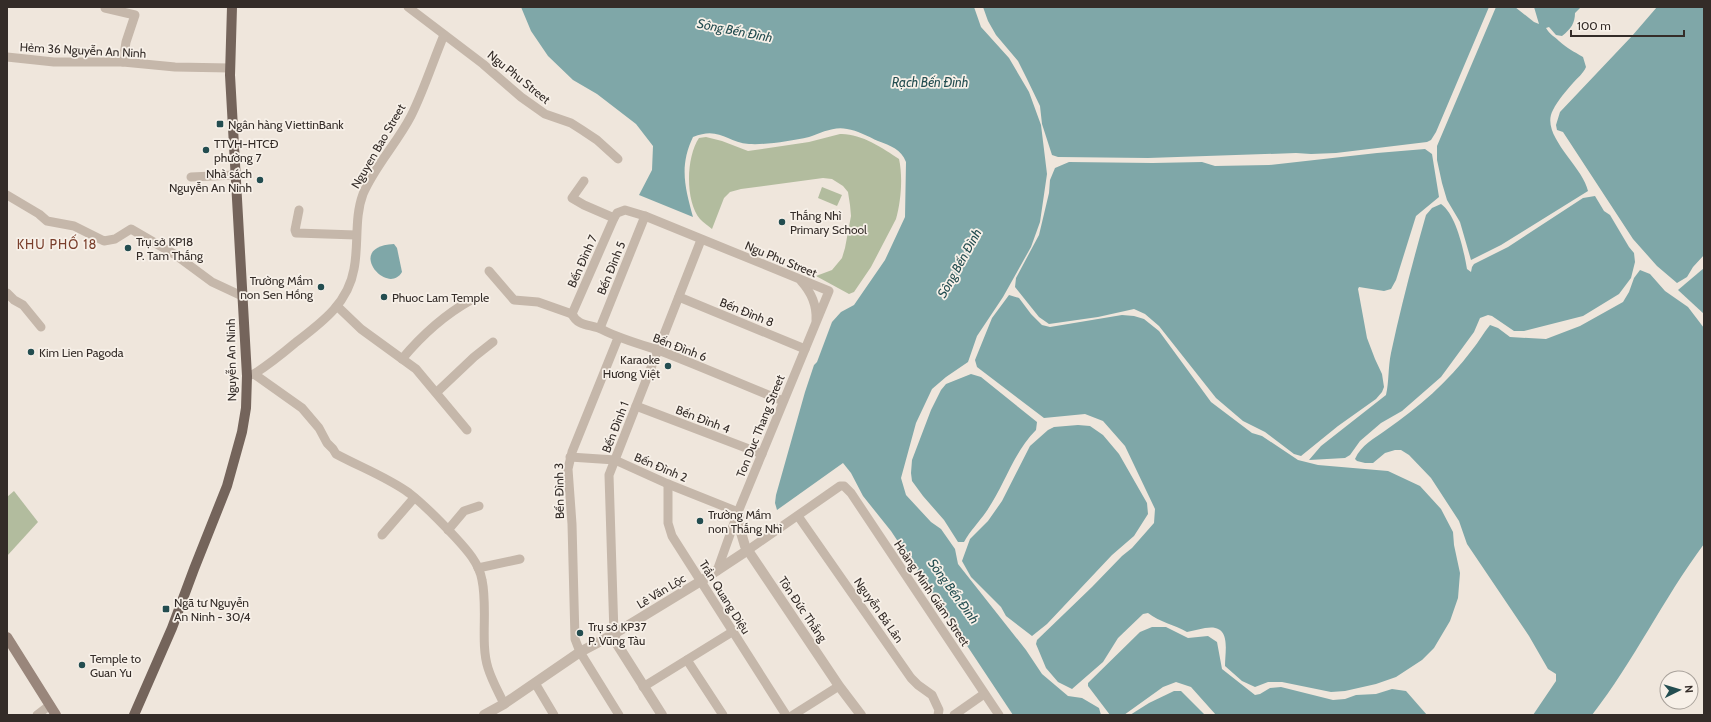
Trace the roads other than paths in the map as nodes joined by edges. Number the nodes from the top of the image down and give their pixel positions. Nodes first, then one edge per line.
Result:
1 (232, 7) edge
2 (408, 7) edge
3 (105, 8) edge
4 (136, 11) edge
5 (444, 34) junction
6 (7, 58) edge
7 (123, 62) junction
8 (230, 68) junction
9 (618, 159) dead end
10 (236, 175) junction
11 (191, 177) dead end
12 (584, 181) dead end
13 (7, 195) edge
14 (299, 210) dead end
15 (645, 216) junction
16 (614, 218) junction
17 (356, 235) junction
18 (701, 240) junction
19 (489, 271) dead end
20 (799, 279) junction
21 (829, 291) joint
22 (7, 293) edge
23 (242, 296) junction
24 (679, 297) junction
25 (471, 300) dead end
26 (337, 306) junction
27 (572, 314) junction
28 (816, 323) junction
29 (41, 327) dead end
30 (600, 328) junction
31 (618, 338) junction
32 (493, 342) dead end
33 (805, 349) junction
34 (657, 350) junction
35 (402, 359) junction
36 (251, 375) junction
37 (437, 392) junction
38 (783, 401) junction
39 (636, 406) junction
40 (467, 430) dead end
41 (762, 454) junction
42 (570, 457) junction
43 (615, 460) junction
44 (668, 484) junction
45 (414, 498) junction
46 (479, 506) dead end
47 (738, 512) junction
48 (798, 516) junction
49 (448, 530) junction
50 (382, 535) dead end
51 (748, 550) junction
52 (520, 559) dead end
53 (478, 568) junction
54 (717, 571) junction
55 (701, 581) junction
56 (732, 632) junction
57 (614, 634) junction
58 (7, 637) edge
59 (580, 652) junction
60 (687, 660) junction
61 (535, 683) junction
62 (839, 686) junction
63 (643, 687) junction
64 (984, 694) junction
65 (504, 704) junction
66 (50, 705) junction
67 (37, 715) edge
68 (56, 715) edge
69 (134, 715) edge
70 (484, 715) edge
71 (554, 715) edge
72 (619, 715) edge
73 (662, 715) edge
74 (723, 715) edge
75 (786, 715) edge
76 (793, 715) edge
77 (861, 715) edge
78 (938, 715) edge
79 (954, 715) edge
80 (999, 715) edge

1 - 8 main road, Nguyễn An Ninh
2 - 5 street, Ngu Phu Street
3 - 4 street
4 - 7 street
5 - 9 street, Ngu Phu Street
5 - 17 street, Nguyen Bao Street
6 - 7 street, Hẻm 36 Nguyễn An Ninh
7 - 8 street, Hẻm 36 Nguyễn An Ninh
8 - 10 main road, Nguyễn An Ninh
10 - 11 street
10 - 23 main road, Nguyễn An Ninh
12 - 16 street
13 - 23 street
14 - 17 street
15 - 16 street, Ngu Phu Street
15 - 18 street, Ngu Phu Street
15 - 30 street, Bến Đình 5
16 - 27 street, Bến Đình 7
17 - 26 street, Nguyen Bao Street
18 - 20 street, Ngu Phu Street
18 - 24 street, Bến Đình 1
19 - 27 street, Bến Đình 6
20 - 21 street, Ngu Phu Street
20 - 28 street
21 - 28 street, Ton Duc Thang Street
22 - 29 street
23 - 36 main road, Nguyễn An Ninh
24 - 33 street, Bến Đình 8
24 - 34 street, Bến Đình 1
25 - 35 street
26 - 35 street
26 - 36 street, Nguyen Bao Street
27 - 30 street, Bến Đình 6
28 - 33 street, Ton Duc Thang Street
30 - 31 street, Bến Đình 6
31 - 34 street, Bến Đình 6
31 - 42 street, Bến Đình 3
32 - 37 street
33 - 38 street, Ton Duc Thang Street
34 - 38 street, Bến Đình 6
34 - 39 street, Bến Đình 1
35 - 37 street
36 - 45 street
36 - 69 main road, Nguyễn An Ninh
37 - 40 street
38 - 41 street, Ton Duc Thang Street
39 - 41 street, Bến Đình 4
39 - 43 street, Bến Đình 1
41 - 47 street, Ton Duc Thang Street
42 - 43 street, Bến Đình 2
42 - 59 street, Bến Đình 3
43 - 44 street, Bến Đình 2
43 - 57 street, Bến Đình 1
44 - 47 street, Bến Đình 2
44 - 55 street, Trần Quang Diệu
45 - 49 street
45 - 50 street
46 - 49 street
47 - 51 street, Tôn Đức Thắng
47 - 54 street, Ton Duc Thang Street
48 - 51 street
48 - 64 street, Hoàng Minh Giám Street
48 - 78 street, Nguyễn Bá Lân
49 - 53 street
51 - 54 street, Lê Văn Lộc
51 - 62 street, Tôn Đức Thắng
52 - 53 street
53 - 65 street
54 - 55 street, Lê Văn Lộc
55 - 56 street, Trần Quang Diệu
55 - 57 street, Lê Văn Lộc
56 - 60 street
56 - 75 street, Trần Quang Diệu
57 - 59 street, Lê Văn Lộc
57 - 63 street
58 - 66 main road
59 - 61 street, Lê Văn Lộc
59 - 72 street, Bến Đình 3
60 - 63 street
60 - 74 street
61 - 65 street, Lê Văn Lộc
61 - 71 street
62 - 76 street
62 - 77 street, Tôn Đức Thắng
63 - 73 street
64 - 79 street
64 - 80 street, Hoàng Minh Giám Street
65 - 70 street, Lê Văn Lộc
66 - 67 street
66 - 68 main road

